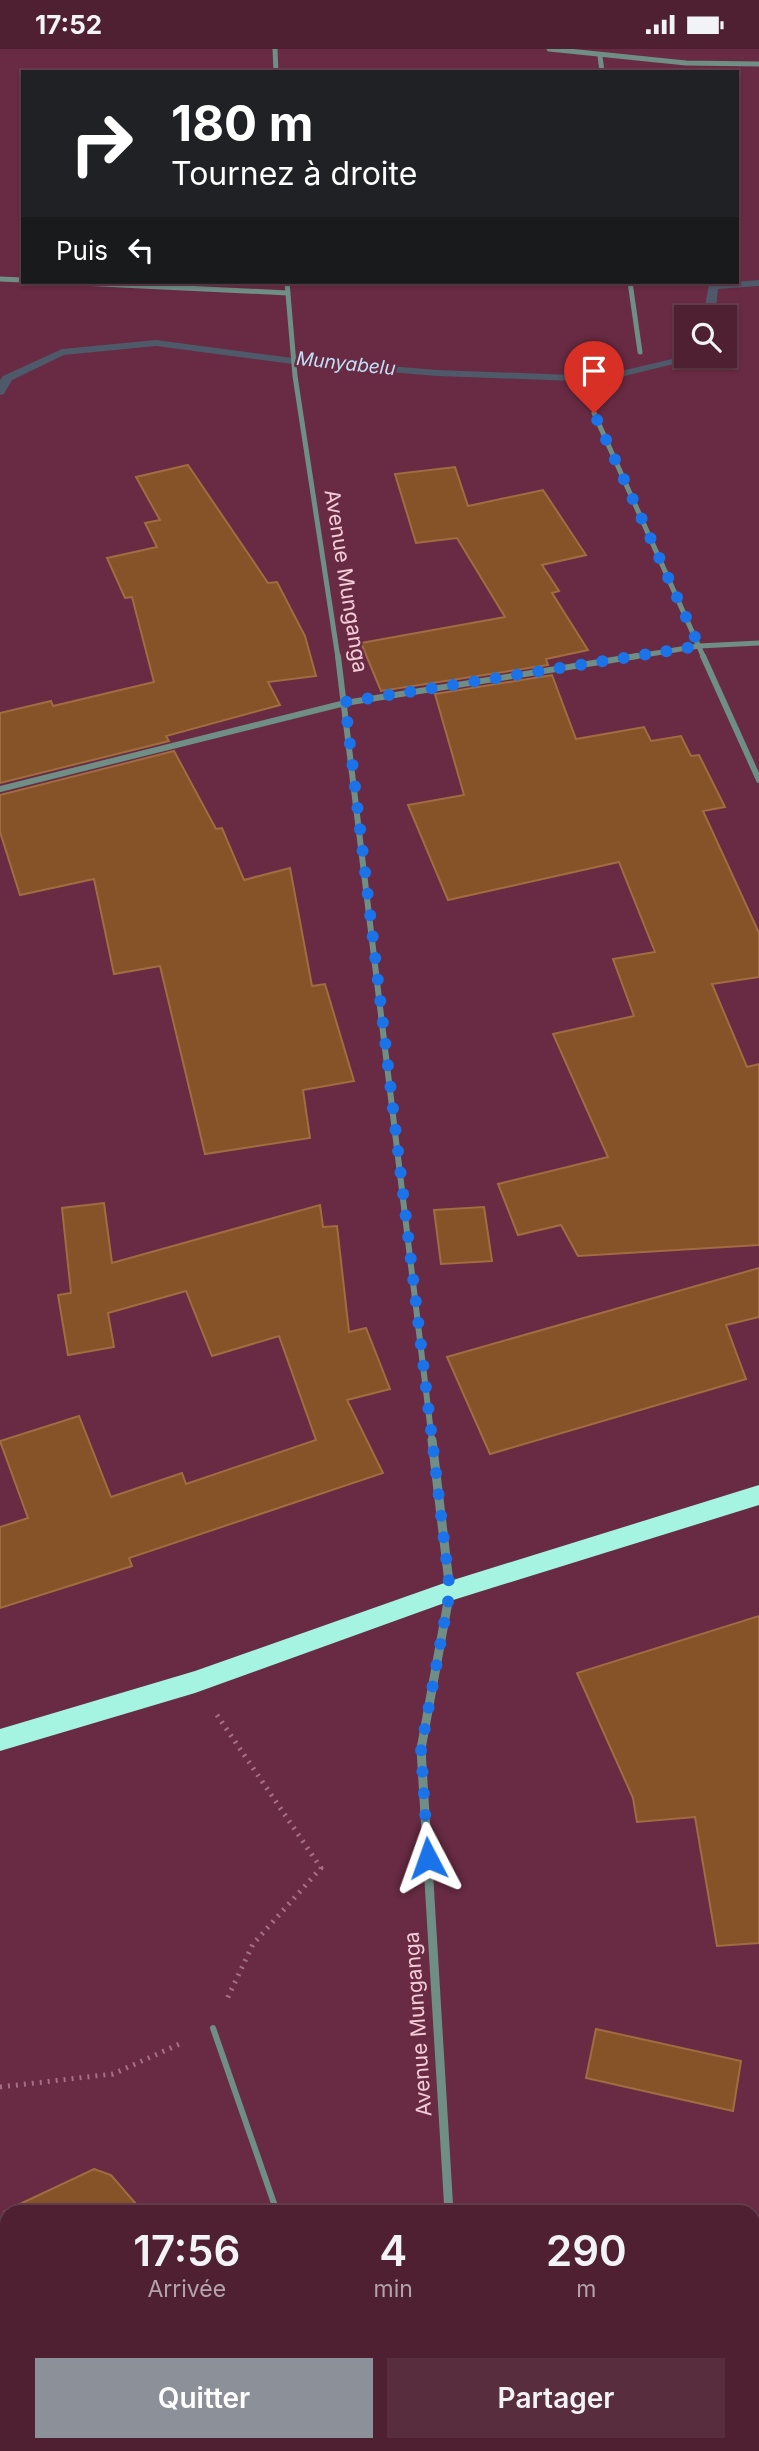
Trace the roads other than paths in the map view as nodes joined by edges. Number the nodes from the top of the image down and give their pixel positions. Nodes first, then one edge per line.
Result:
1 (275, 49) edge
2 (549, 49) edge
3 (600, 56) junction
4 (759, 64) edge
5 (276, 70) edge
6 (602, 70) edge
7 (0, 279) edge
8 (21, 280) edge
9 (101, 284) edge
10 (287, 284) edge
11 (630, 284) edge
12 (288, 293) junction
13 (639, 352) dead end
14 (594, 413) dead end
15 (759, 643) edge
16 (699, 646) junction
17 (345, 702) junction
18 (759, 780) edge
19 (0, 789) edge
20 (759, 1495) edge
21 (450, 1591) junction
22 (0, 1740) edge
23 (213, 2028) road end
24 (275, 2205) edge
25 (449, 2205) edge

1 - 5 street
2 - 3 street
3 - 4 street
3 - 6 street
7 - 8 street
9 - 12 street
10 - 12 street
11 - 13 street
12 - 17 street, Avenue Munganga
14 - 16 street
15 - 16 street
16 - 17 street
16 - 18 street
17 - 19 street
17 - 21 street, Avenue Munganga
20 - 21 highway
21 - 22 highway
21 - 25 street, Avenue Munganga
23 - 24 lane

